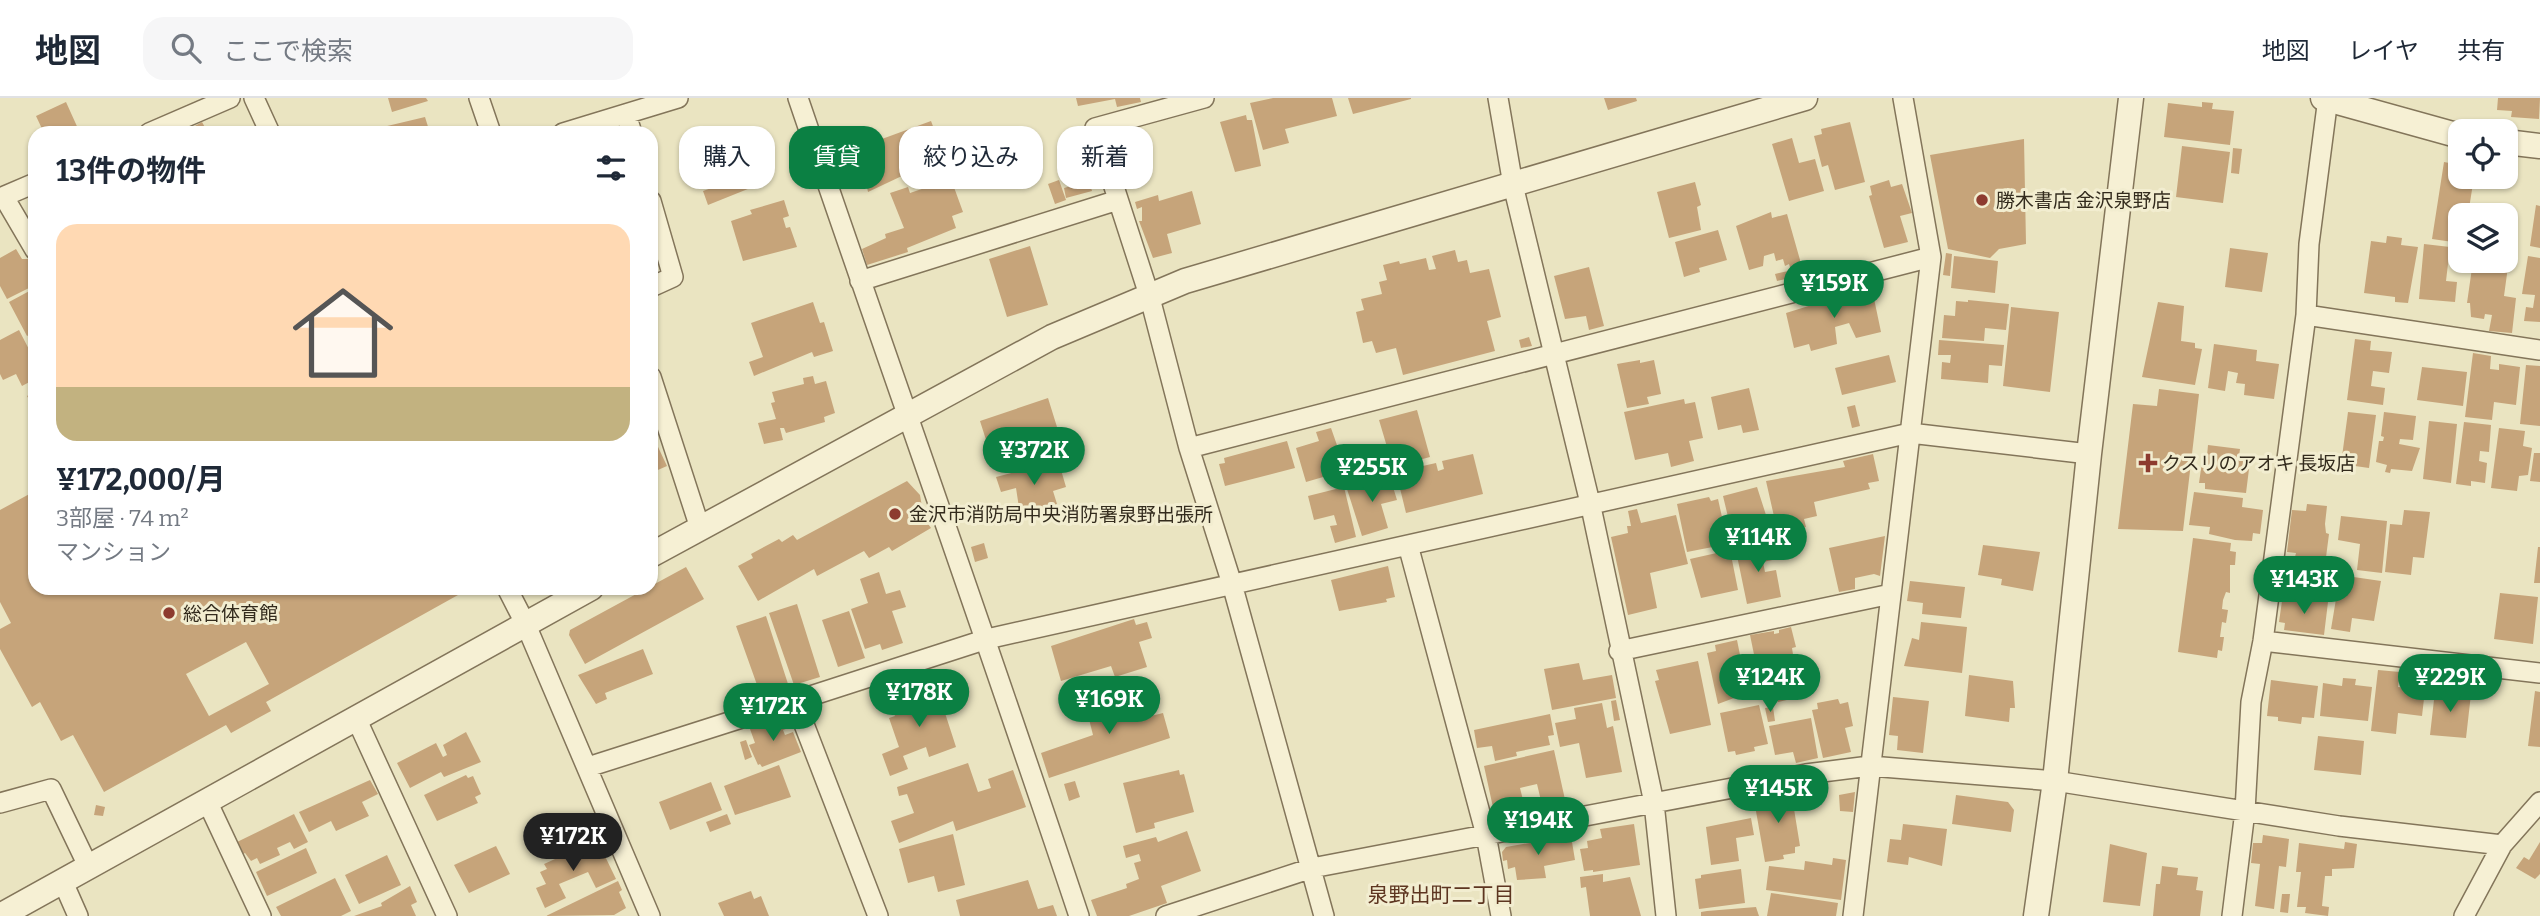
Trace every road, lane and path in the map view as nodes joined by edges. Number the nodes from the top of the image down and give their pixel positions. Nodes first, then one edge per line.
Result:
1 (230, 98) edge
2 (254, 98) edge
3 (479, 98) edge
4 (678, 98) edge
5 (798, 98) edge
6 (1205, 98) edge
7 (1498, 98) edge
8 (1805, 98) edge
9 (1903, 98) edge
10 (2131, 98) edge
11 (2326, 99) edge
12 (626, 114) junction
13 (165, 126) edge
14 (268, 126) edge
15 (489, 126) edge
16 (587, 126) edge
17 (630, 126) edge
18 (2448, 133) edge
19 (2518, 143) edge
20 (2540, 146) edge
21 (1513, 185) junction
22 (28, 186) edge
23 (2, 197) edge
24 (1118, 200) junction
25 (658, 225) edge
26 (28, 239) edge
27 (1931, 257) junction
28 (860, 281) junction
29 (658, 284) edge
30 (1150, 298) junction
31 (2306, 315) junction
32 (2540, 350) edge
33 (1553, 355) junction
34 (658, 399) edge
35 (906, 416) junction
36 (1910, 433) junction
37 (1189, 448) junction
38 (2089, 454) junction
39 (1591, 507) junction
40 (700, 528) junction
41 (1408, 545) junction
42 (658, 551) edge
43 (1232, 584) junction
44 (1891, 594) junction
45 (511, 595) edge
46 (579, 595) edge
47 (526, 625) junction
48 (987, 639) junction
49 (2263, 641) junction
50 (1619, 651) junction
51 (2540, 673) edge
52 (795, 701) junction
53 (356, 718) junction
54 (1870, 766) junction
55 (588, 767) junction
56 (2055, 781) junction
57 (207, 801) junction
58 (2540, 802) edge
59 (0, 803) edge
60 (1654, 803) junction
61 (2245, 811) junction
62 (1486, 835) junction
63 (2502, 845) junction
64 (89, 868) junction
65 (1312, 868) junction
66 (63, 882) junction
67 (0, 916) edge
68 (78, 916) edge
69 (261, 916) edge
70 (447, 916) edge
71 (650, 916) edge
72 (878, 916) edge
73 (1079, 916) edge
74 (1166, 916) edge
75 (1324, 916) edge
76 (1501, 916) edge
77 (1666, 916) edge
78 (1853, 916) edge
79 (2036, 916) edge
80 (2232, 916) edge
81 (2464, 916) edge

1 - 13 street
2 - 14 street
3 - 15 street
4 - 12 street
5 - 28 street
6 - 24 street
7 - 21 street
8 - 21 street
9 - 27 street
10 - 38 street
11 - 18 street
11 - 31 street
12 - 16 street
12 - 17 street
19 - 20 street
21 - 30 street
21 - 33 street
22 - 23 street
23 - 26 street
24 - 28 street
24 - 30 street
25 - 29 street
27 - 33 street
27 - 36 street
28 - 35 street
30 - 35 street
30 - 37 street
31 - 32 street
31 - 49 street
33 - 37 street
33 - 39 street
34 - 40 street
35 - 40 street
35 - 48 street
36 - 38 street
36 - 39 street
36 - 44 street
37 - 43 street
38 - 56 street
39 - 41 street
39 - 50 street
40 - 42 street
41 - 43 street
41 - 62 street
43 - 48 street
43 - 65 street
44 - 50 street
44 - 54 street
45 - 47 street
46 - 47 street
47 - 53 street
47 - 55 street
48 - 52 street
48 - 73 street
49 - 51 street
49 - 61 street
50 - 60 street
52 - 55 street
52 - 72 street
53 - 57 street
53 - 70 street
54 - 56 street
54 - 60 street
54 - 78 street
55 - 71 street
56 - 61 street
56 - 79 street
57 - 64 street
57 - 69 street
58 - 63 street
59 - 64 street
60 - 62 street
60 - 77 street
61 - 63 street
61 - 80 street
62 - 65 street
62 - 76 street
63 - 81 street
64 - 66 street
65 - 74 street
65 - 75 street
66 - 67 street
66 - 68 street

